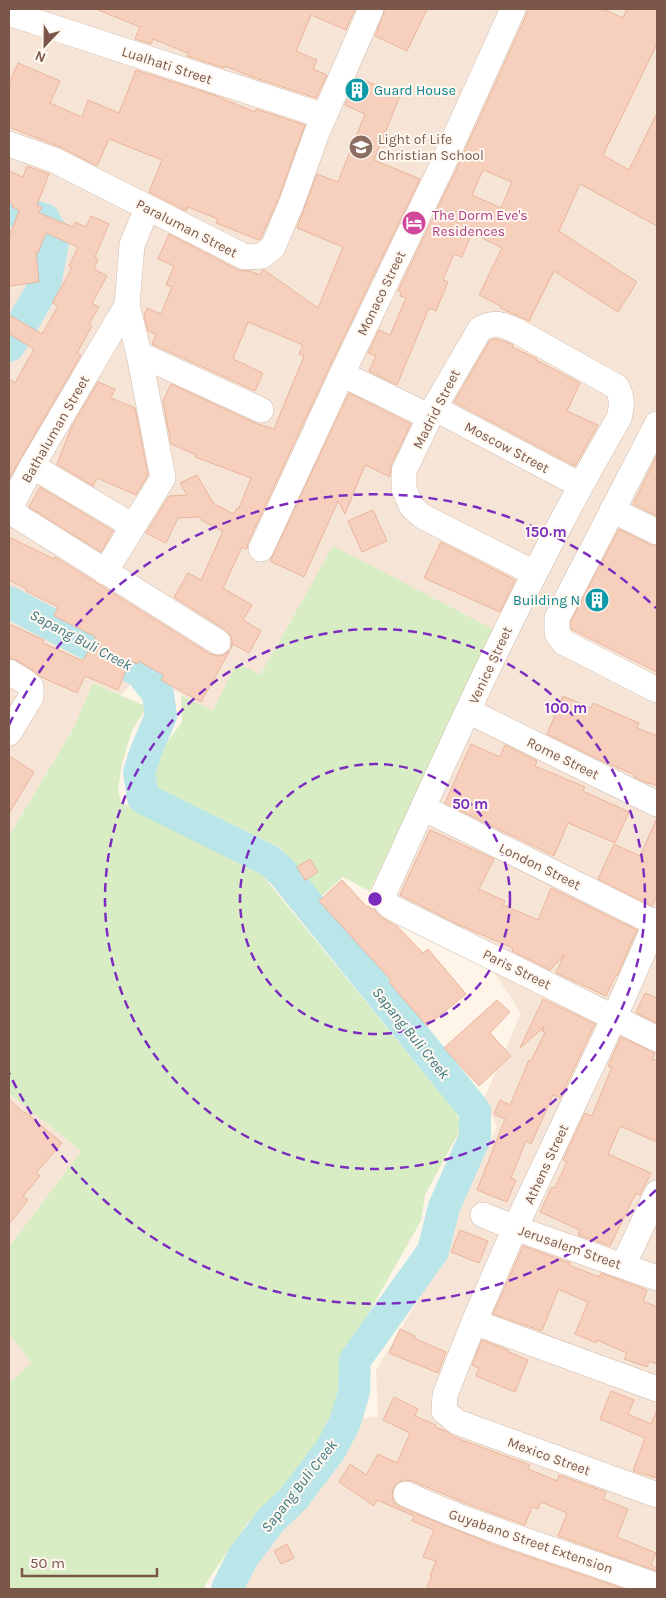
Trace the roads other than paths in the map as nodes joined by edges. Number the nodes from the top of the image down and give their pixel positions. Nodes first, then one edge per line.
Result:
1 (371, 9) edge
2 (513, 9) edge
3 (9, 13) edge
4 (324, 116) junction
5 (9, 144) edge
6 (147, 208) junction
7 (127, 306) junction
8 (139, 354) junction
9 (342, 374) junction
10 (617, 387) joint
11 (261, 410) dead end
12 (432, 412) junction
13 (657, 424) edge
14 (32, 466) junction
15 (580, 485) junction
16 (612, 510) junction
17 (133, 526) junction
18 (657, 532) edge
19 (261, 549) dead end
20 (104, 572) junction
21 (534, 573) junction
22 (218, 642) dead end
23 (17, 677) edge
24 (657, 690) edge
25 (468, 711) junction
26 (9, 733) edge
27 (657, 804) edge
28 (423, 808) junction
29 (384, 893) joint
30 (657, 922) edge
31 (615, 1016) junction
32 (657, 1038) edge
33 (657, 1193) edge
34 (483, 1214) dead end
35 (515, 1228) junction
36 (623, 1266) junction
37 (657, 1278) edge
38 (474, 1322) junction
39 (657, 1389) edge
40 (444, 1411) joint
41 (406, 1494) dead end
42 (657, 1495) edge
43 (657, 1586) edge

1 - 4 street, Paraluman Street
2 - 9 street, Monaco Street
3 - 4 street, Lualhati Street
4 - 6 street, Paraluman Street
5 - 6 street, Paraluman Street
6 - 7 street, Bathaluman Street
7 - 8 street, Bathaluman Street
7 - 14 street, Bathaluman Street
8 - 11 street
8 - 17 street, Bathaluman Street
9 - 12 street, Moscow Street
9 - 19 street, Monaco Street
10 - 12 street, Madrid Street
10 - 15 street, Venice Street
12 - 15 street, Moscow Street
12 - 21 street, Madrid Street
13 - 16 street
14 - 17 street
14 - 20 street, Bathaluman Street
15 - 21 street, Venice Street
16 - 18 street
16 - 24 street
17 - 20 street, Bathaluman Street
20 - 22 street, Bathaluman Street
21 - 25 street, Venice Street
23 - 26 street
25 - 27 street, Rome Street
25 - 28 street, Venice Street
28 - 29 street, Venice Street
28 - 30 street, London Street
29 - 31 street, Paris Street
30 - 31 street, Athens Street
31 - 32 street, Paris Street
31 - 35 street, Athens Street
33 - 36 street
34 - 35 street, Jerusalem Street
35 - 36 street, Jerusalem Street
35 - 38 street, Athens Street
36 - 37 street, Jerusalem Street
38 - 39 street
38 - 40 street, Athens Street
40 - 42 street, Mexico Street
41 - 43 street, Guyabano Street Extension

